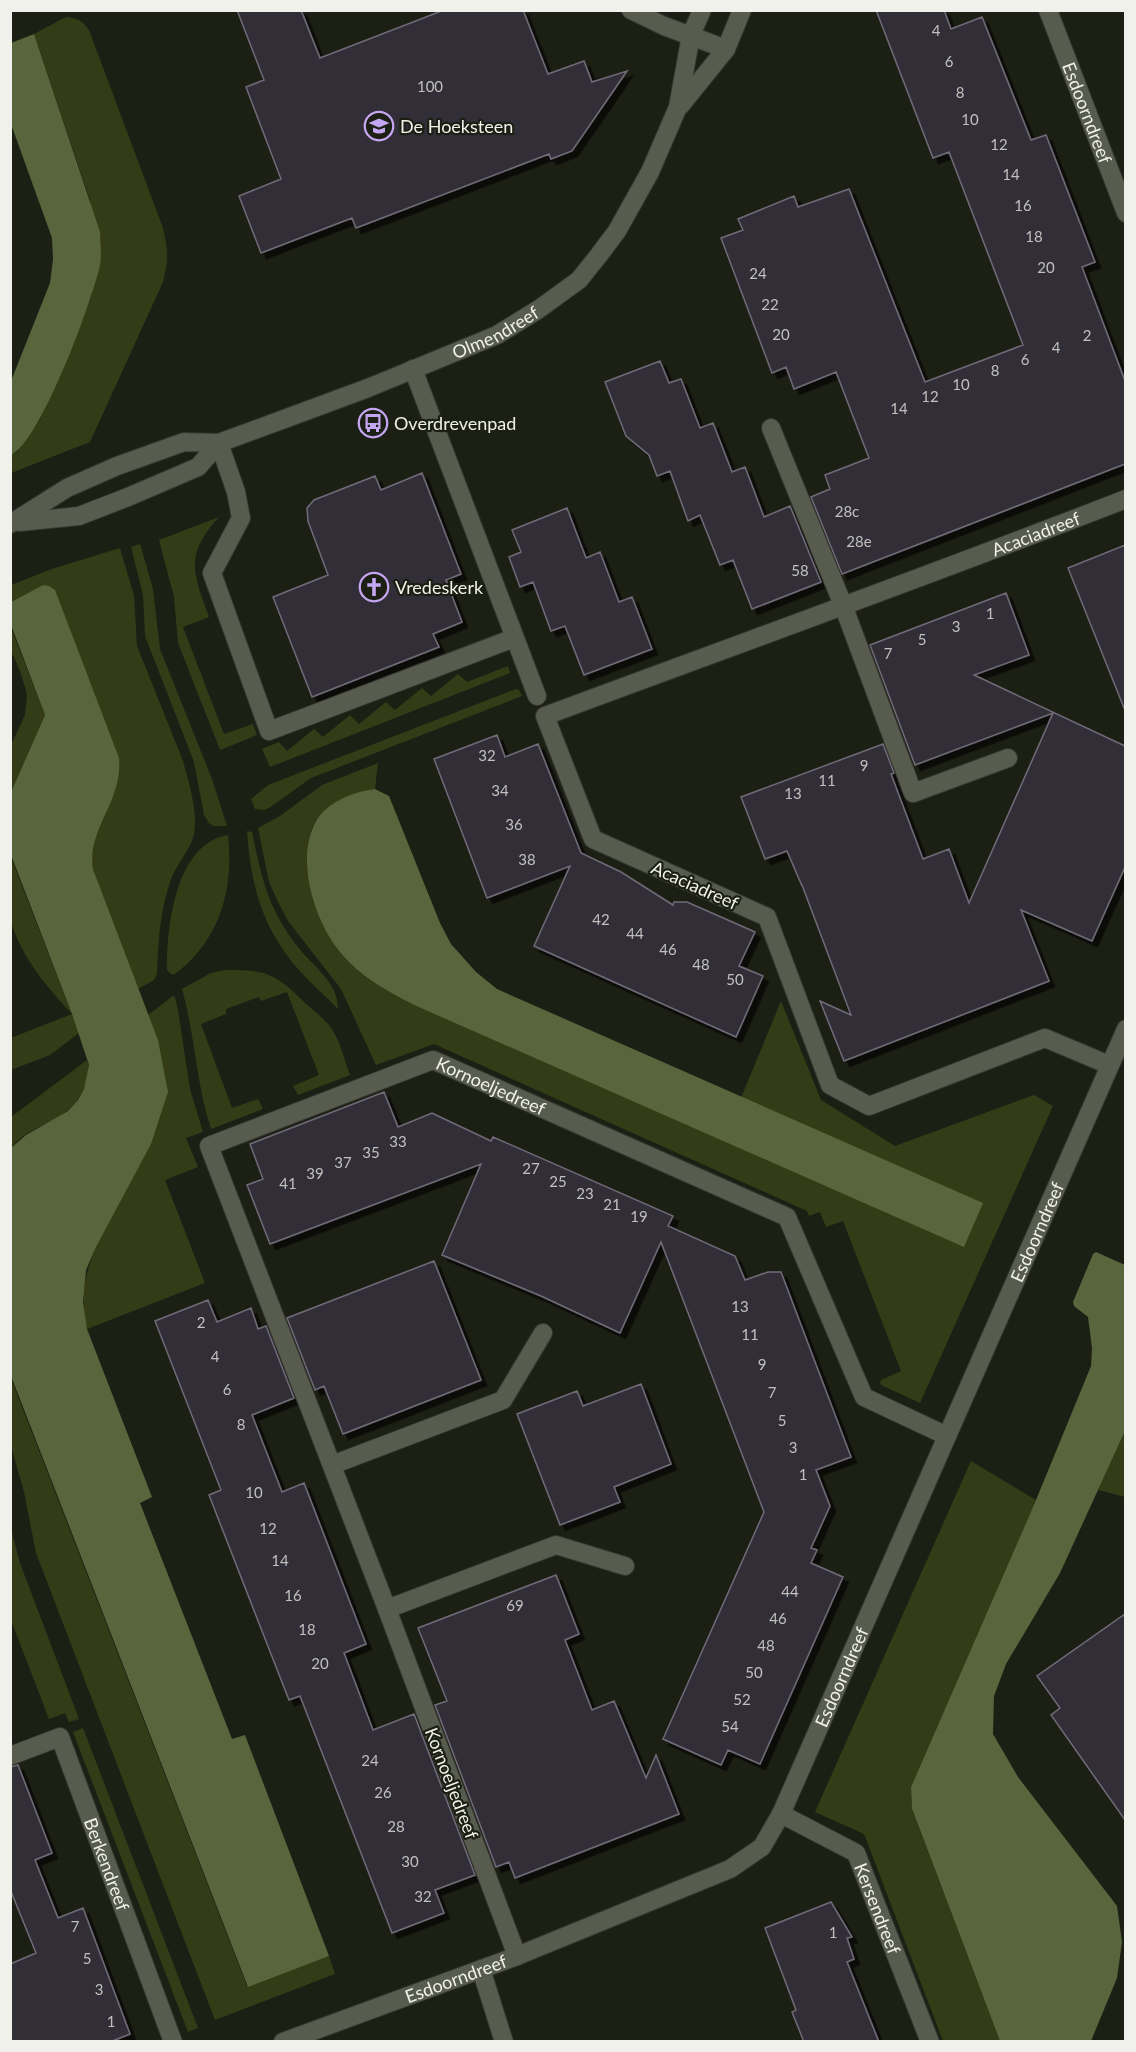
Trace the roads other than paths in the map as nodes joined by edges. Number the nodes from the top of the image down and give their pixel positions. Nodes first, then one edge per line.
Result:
1 (631, 10) edge
2 (702, 10) edge
3 (742, 10) edge
4 (1048, 10) edge
5 (691, 35) junction
6 (726, 49) junction
7 (678, 107) junction
8 (1125, 213) edge
9 (413, 369) junction
10 (771, 428) dead end
11 (219, 443) junction
12 (1125, 498) edge
13 (14, 523) edge
14 (843, 605) junction
15 (514, 638) junction
16 (537, 696) dead end
17 (1008, 758) dead end
18 (1125, 1029) edge
19 (1109, 1065) junction
20 (543, 1333) dead end
21 (947, 1436) junction
22 (332, 1465) junction
23 (625, 1566) dead end
24 (387, 1610) junction
25 (10, 1756) edge
26 (781, 1814) junction
27 (517, 1956) junction
28 (481, 1969) junction
29 (173, 2042) edge
30 (283, 2042) edge
31 (504, 2042) edge
32 (930, 2042) edge

1 - 5 street
2 - 5 street, Olmendreef
3 - 6 street, Olmendreef
4 - 8 street, Esdoorndreef
5 - 6 street
5 - 7 street, Olmendreef
6 - 7 street, Olmendreef
7 - 9 street, Olmendreef
9 - 11 street, Olmendreef
9 - 15 street
10 - 14 street
11 - 13 street, Olmendreef
11 - 13 street, Olmendreef
11 - 15 street
12 - 14 street, Acaciadreef
14 - 17 street
14 - 19 street, Acaciadreef
15 - 16 street
18 - 19 street, Esdoorndreef
19 - 21 street, Esdoorndreef
20 - 22 street
21 - 22 street, Kornoeljedreef
21 - 26 street, Esdoorndreef
22 - 24 street, Kornoeljedreef
23 - 24 street
24 - 27 street, Kornoeljedreef
25 - 29 street, Berkendreef
26 - 27 street, Esdoorndreef
26 - 32 street, Kersendreef
27 - 28 street, Esdoorndreef
28 - 30 street, Esdoorndreef
28 - 31 street

